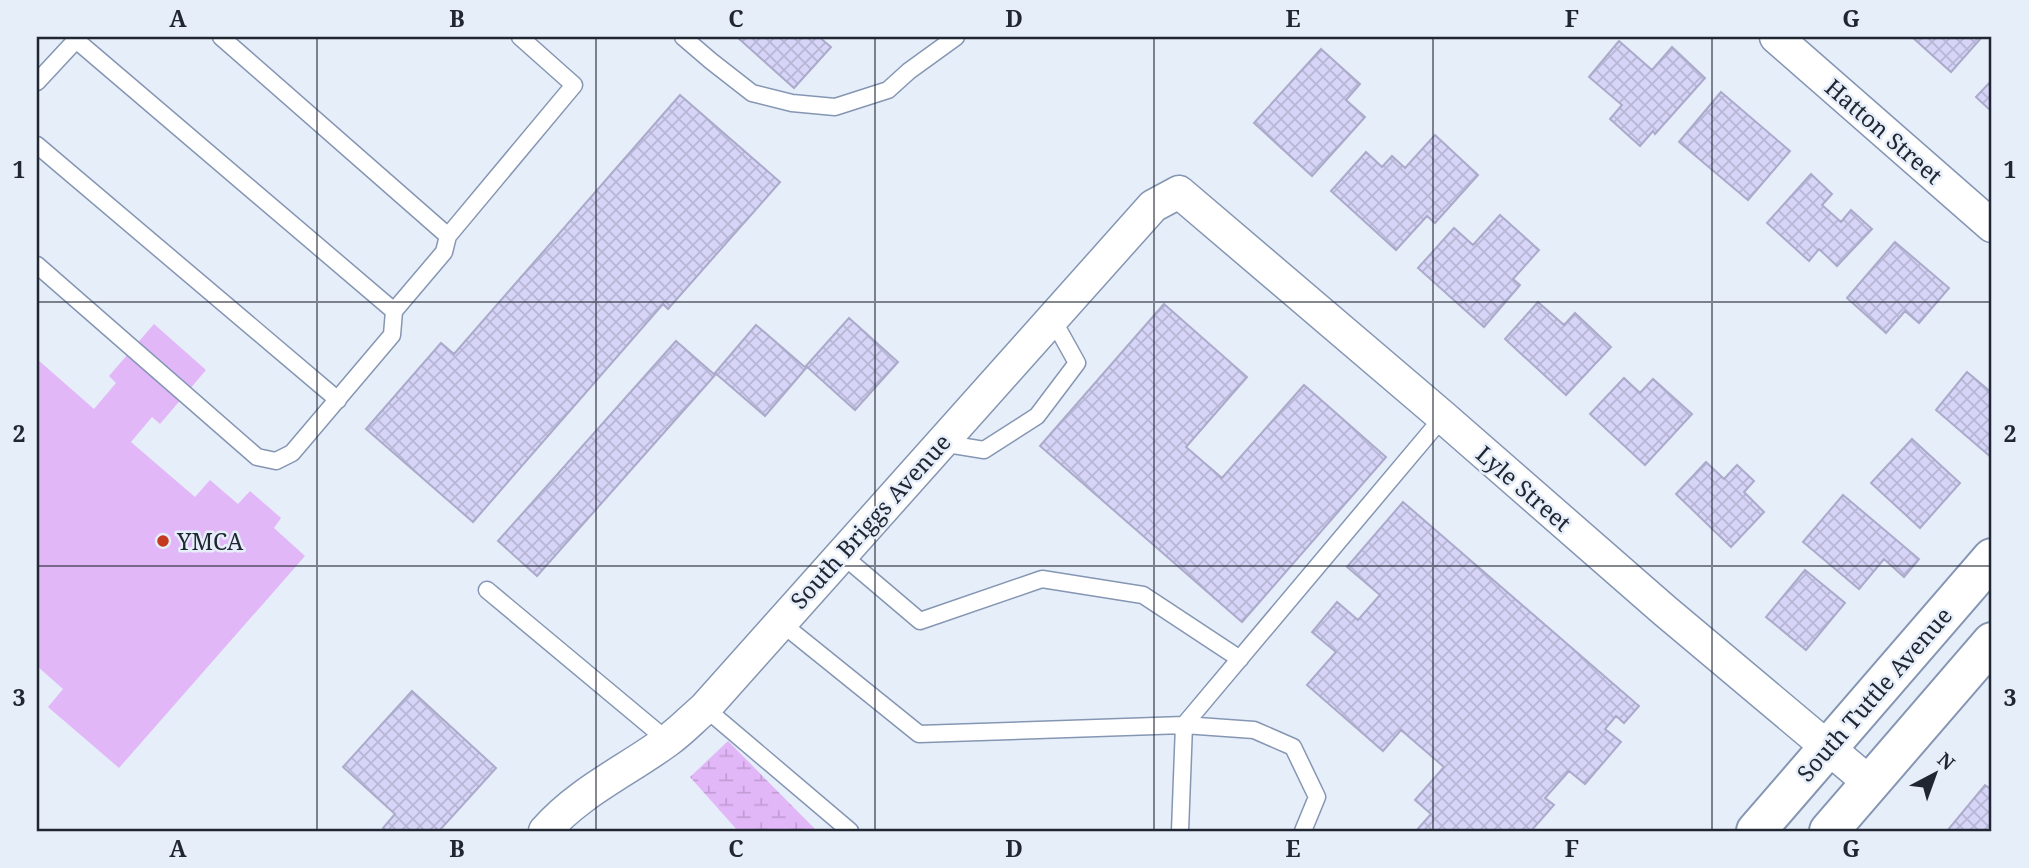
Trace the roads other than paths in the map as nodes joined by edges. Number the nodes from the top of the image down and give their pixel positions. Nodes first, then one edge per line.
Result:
1 (221, 37) edge
2 (520, 37) edge
3 (683, 37) edge
4 (956, 37) edge
5 (1776, 37) edge
6 (37, 82) edge
7 (37, 145) edge
8 (1179, 192) joint
9 (1992, 226) edge
10 (448, 236) junction
11 (37, 265) edge
12 (394, 311) junction
13 (1052, 318) junction
14 (338, 400) junction
15 (1443, 417) junction
16 (941, 443) junction
17 (841, 554) junction
18 (1992, 558) edge
19 (487, 590) dead end
20 (780, 622) junction
21 (1992, 642) edge
22 (1240, 659) junction
23 (705, 708) junction
24 (1184, 725) junction
25 (668, 741) junction
26 (1828, 747) junction
27 (1870, 783) junction
28 (545, 831) edge
29 (849, 831) edge
30 (1180, 831) edge
31 (1303, 831) edge
32 (1756, 831) edge
33 (1829, 831) edge

1 - 10 lane
2 - 10 lane
3 - 4 lane
5 - 9 street, Hatton Street
6 - 12 lane
7 - 14 lane
8 - 13 street, South Briggs Avenue
8 - 15 street, Lyle Street
10 - 12 lane
11 - 14 lane
12 - 14 lane
13 - 16 street, South Briggs Avenue
13 - 16 lane
15 - 22 lane
15 - 26 street, Lyle Street
16 - 17 street, South Briggs Avenue
17 - 20 street, South Briggs Avenue
17 - 22 lane
18 - 26 main road, South Tuttle Avenue
19 - 25 lane
20 - 23 street, South Briggs Avenue
20 - 24 lane
21 - 27 main road
22 - 24 lane
23 - 25 street, South Briggs Avenue
23 - 29 lane
24 - 30 lane
24 - 31 lane
25 - 28 street, South Briggs Avenue
26 - 27 street, Lyle Street
26 - 32 main road, South Tuttle Avenue
27 - 33 main road

